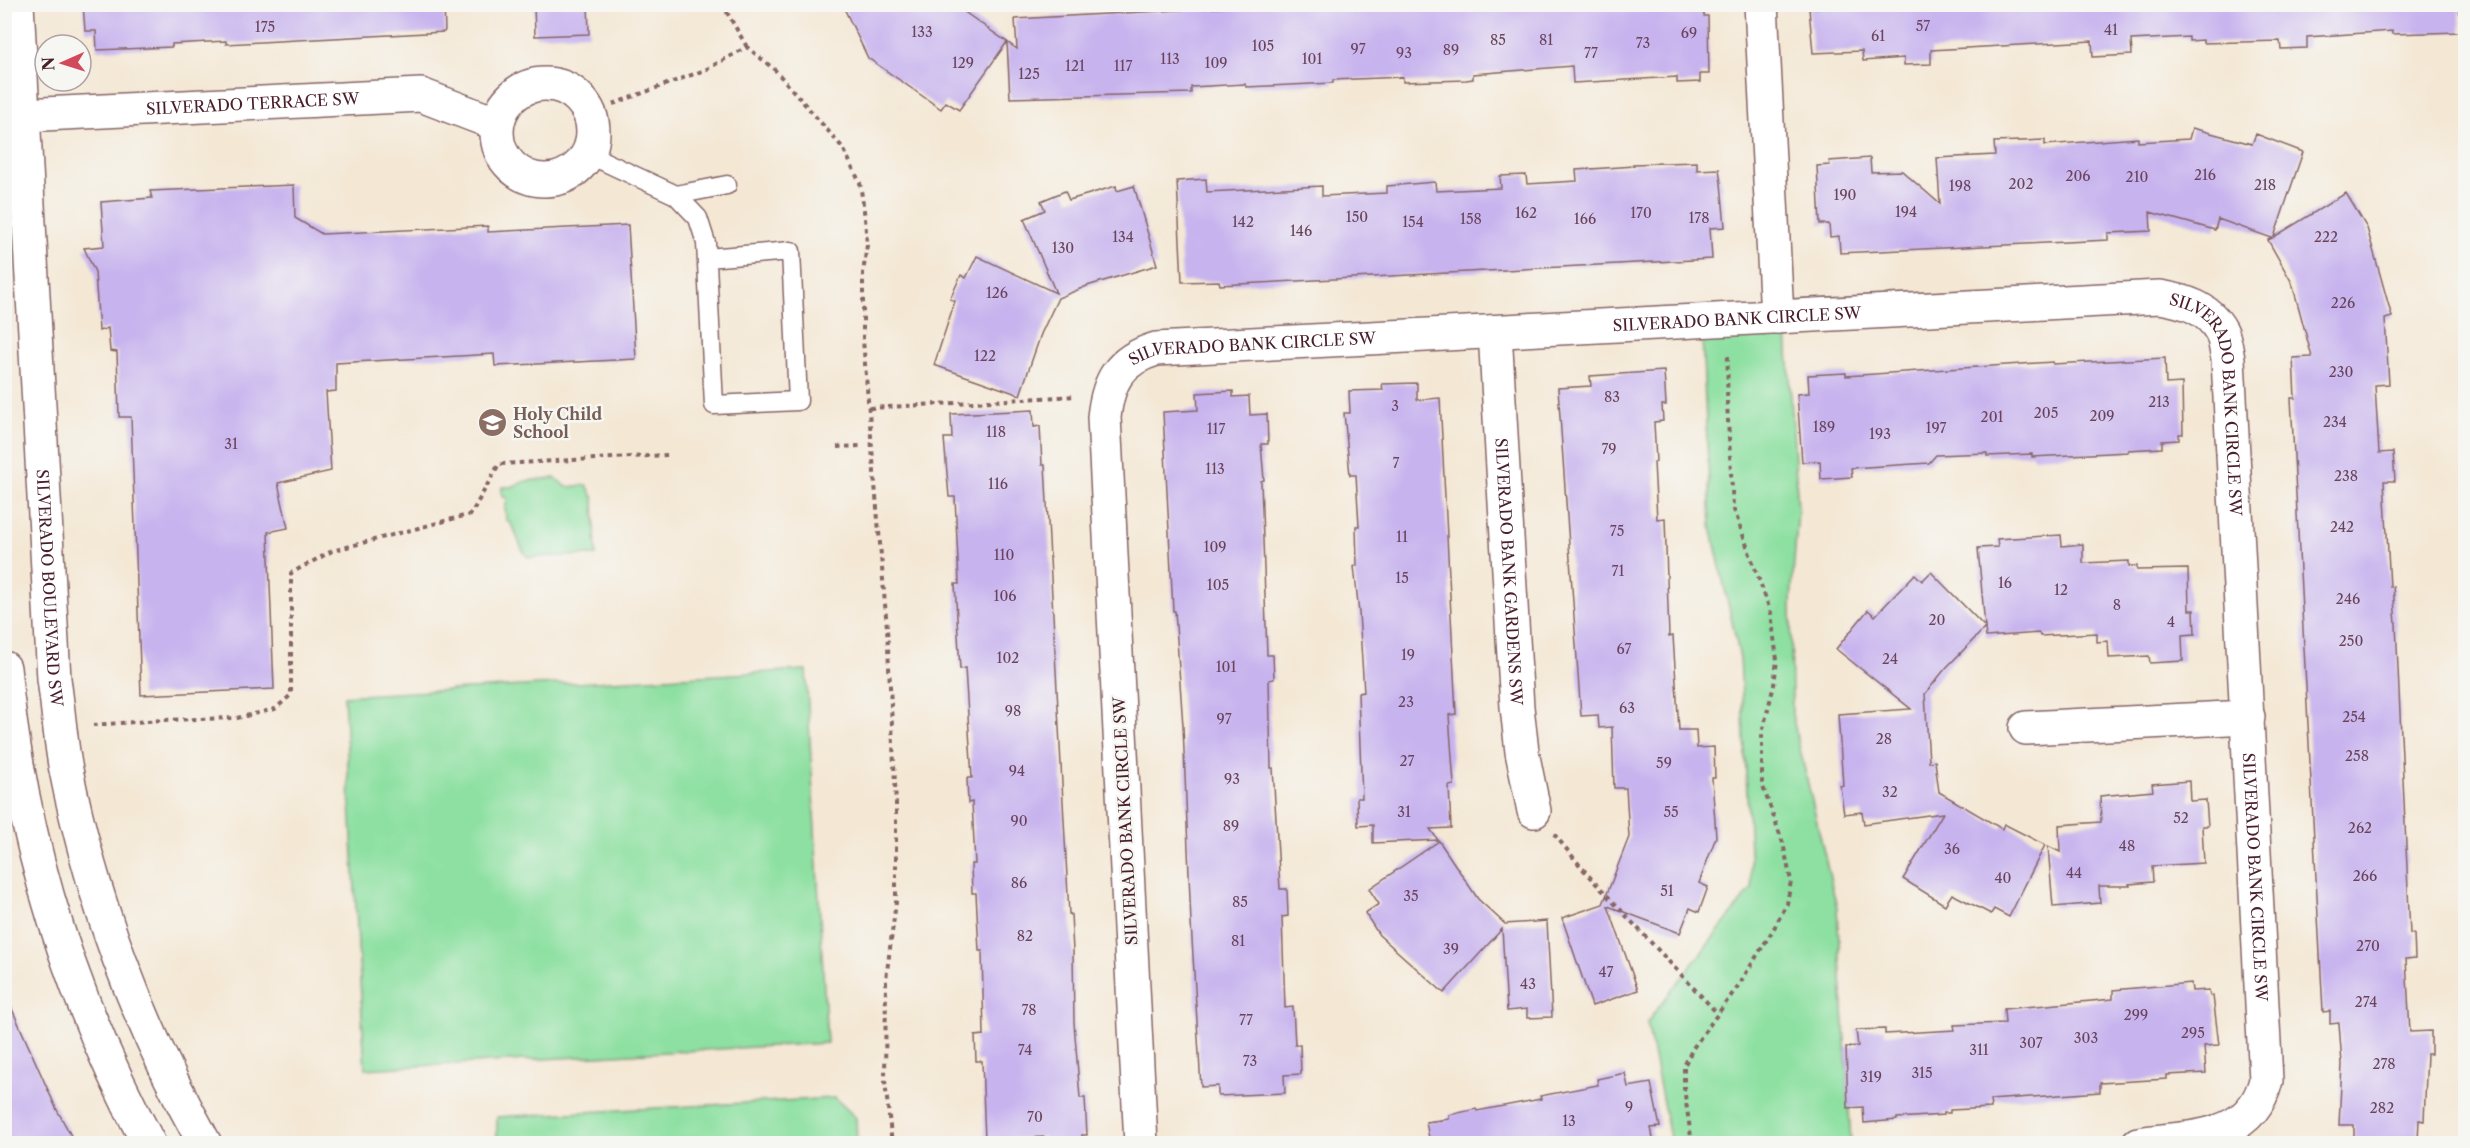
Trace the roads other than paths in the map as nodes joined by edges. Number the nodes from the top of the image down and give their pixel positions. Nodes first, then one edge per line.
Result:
1 (17, 4) edge
2 (1761, 4) edge
3 (14, 115) edge
4 (497, 124) junction
5 (588, 154) junction
6 (727, 185) dead end
7 (676, 195) junction
8 (707, 258) junction
9 (1777, 317) junction
10 (1495, 332) junction
11 (4, 668) edge
12 (2248, 717) junction
13 (2026, 728) dead end
14 (1534, 811) road end
15 (149, 1143) edge
16 (205, 1143) edge
17 (1141, 1143) edge
18 (2138, 1143) edge

1 - 3 street, SILVERADO BOULEVARD SW
2 - 9 street
3 - 4 street, SILVERADO TERRACE SW
3 - 16 street, SILVERADO BOULEVARD SW
4 - 5 street
4 - 5 street
5 - 7 lane
6 - 7 lane
7 - 8 lane
8 - 8 lane
9 - 10 street, SILVERADO BANK CIRCLE SW
9 - 12 street, SILVERADO BANK CIRCLE SW
10 - 14 street, SILVERADO BANK GARDENS SW
10 - 17 street, SILVERADO BANK CIRCLE SW
11 - 15 street
12 - 13 street
12 - 18 street, SILVERADO BANK CIRCLE SW

